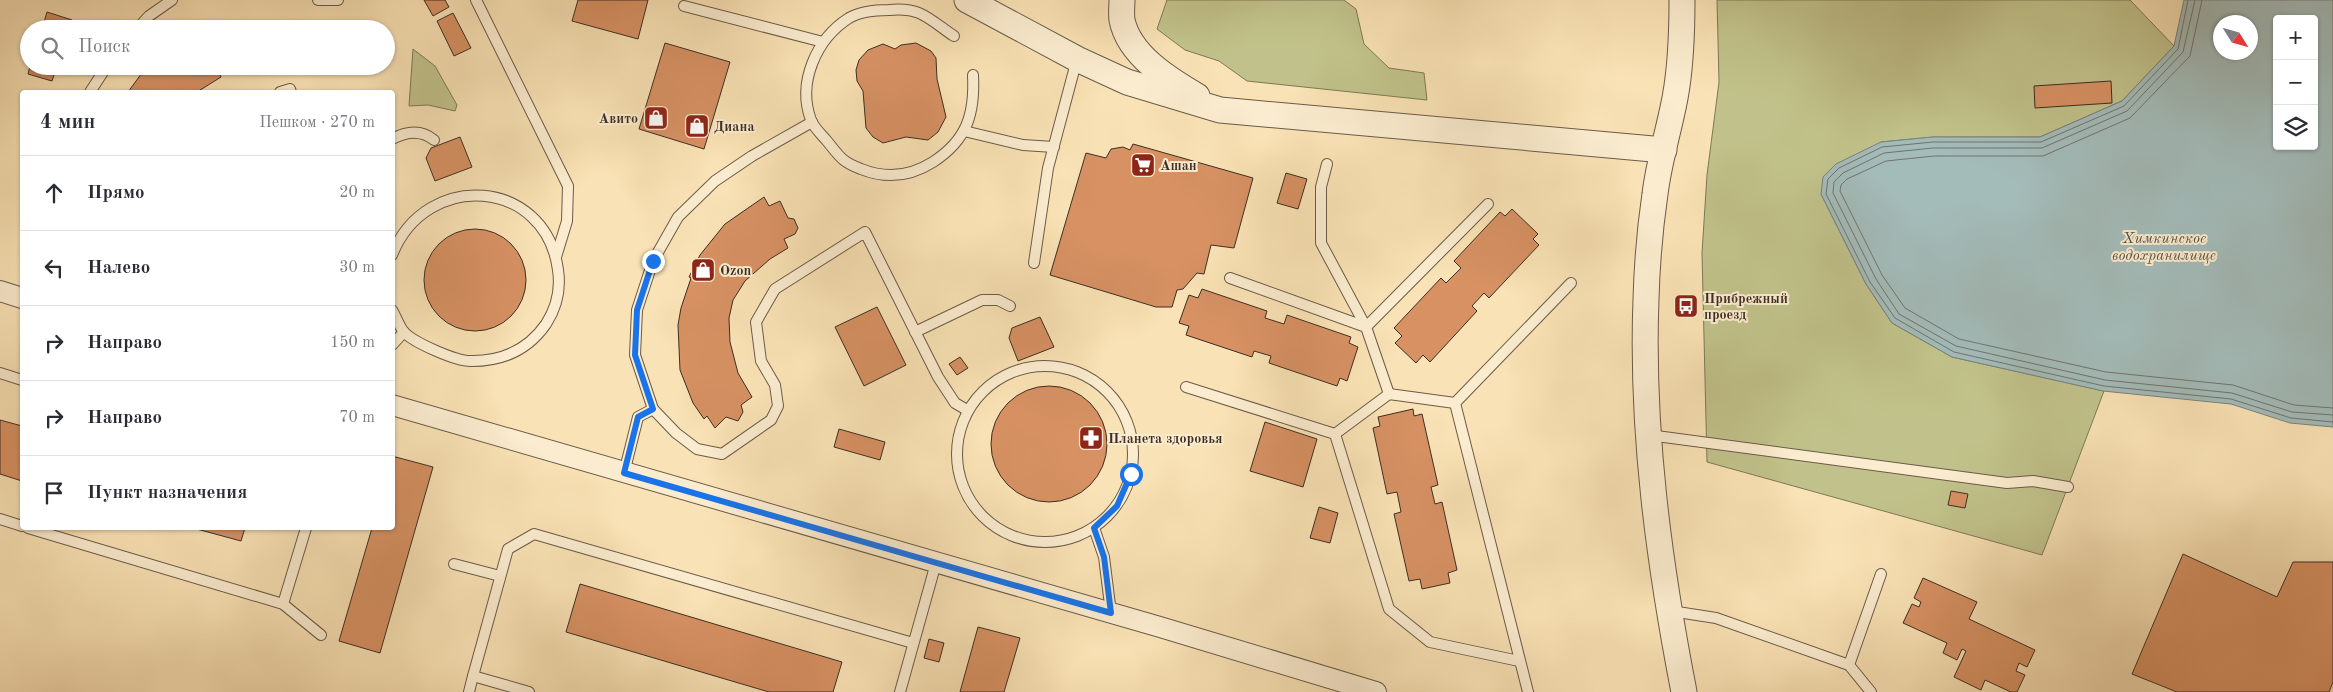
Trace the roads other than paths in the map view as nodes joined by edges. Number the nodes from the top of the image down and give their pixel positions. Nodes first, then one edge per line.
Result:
1 (172, 0) edge
2 (318, 0) edge
3 (338, 0) edge
4 (476, 0) edge
5 (967, 0) edge
6 (1122, 0) edge
7 (1682, 0) edge
8 (906, 4) edge
9 (684, 6) dead end
10 (145, 20) edge
11 (954, 36) dead end
12 (823, 42) junction
13 (1076, 59) junction
14 (101, 75) edge
15 (973, 75) dead end
16 (91, 90) edge
17 (1220, 110) junction
18 (812, 122) junction
19 (964, 132) junction
20 (395, 138) edge
21 (434, 140) dead end
22 (1054, 147) junction
23 (1664, 150) junction
24 (1327, 164) dead end
25 (1488, 204) dead end
26 (395, 248) edge
27 (556, 257) junction
28 (1034, 263) dead end
29 (1230, 278) dead end
30 (1571, 283) dead end
31 (0, 292) edge
32 (20, 297) edge
33 (1010, 306) dead end
34 (395, 316) edge
35 (1366, 327) junction
36 (404, 332) junction
37 (915, 332) junction
38 (395, 342) edge
39 (0, 373) edge
40 (20, 379) edge
41 (1186, 387) dead end
42 (1389, 394) junction
43 (1455, 403) junction
44 (395, 406) edge
45 (653, 409) junction
46 (967, 410) junction
47 (1335, 434) junction
48 (1648, 435) junction
49 (624, 473) junction
50 (2068, 487) dead end
51 (0, 519) edge
52 (20, 525) edge
53 (1094, 528) junction
54 (35, 530) edge
55 (305, 530) edge
56 (936, 563) junction
57 (454, 564) dead end
58 (1881, 574) dead end
59 (500, 576) junction
60 (283, 604) junction
61 (1668, 611) junction
62 (1111, 613) junction
63 (321, 635) dead end
64 (913, 643) junction
65 (1519, 661) junction
66 (1849, 665) junction
67 (473, 676) junction
68 (469, 692) edge
69 (529, 692) edge
70 (900, 692) edge
71 (1376, 692) edge
72 (1528, 692) edge
73 (1684, 692) edge
74 (1871, 692) edge

1 - 10 lane
2 - 3 lane
4 - 27 lane
5 - 13 street
6 - 17 street
7 - 23 street
8 - 11 lane
8 - 12 lane
9 - 12 lane
12 - 18 lane
13 - 17 street
13 - 22 lane
14 - 16 lane
15 - 19 lane
17 - 23 street
18 - 19 lane
18 - 45 lane
19 - 22 lane
20 - 21 lane
22 - 28 lane
23 - 48 street
24 - 35 lane
25 - 35 lane
26 - 27 lane
27 - 36 lane
29 - 35 lane
30 - 43 lane
31 - 32 street
33 - 37 lane
34 - 36 lane
35 - 42 lane
36 - 38 lane
37 - 45 lane
37 - 46 lane
39 - 40 lane
41 - 47 lane
42 - 43 lane
42 - 47 lane
43 - 65 lane
44 - 49 street
45 - 49 lane
46 - 53 lane
46 - 53 lane
47 - 65 lane
48 - 50 lane
48 - 61 street
49 - 56 street
51 - 52 lane
53 - 62 lane
54 - 60 lane
55 - 60 lane
56 - 62 street
56 - 64 lane
57 - 59 lane
58 - 66 lane
59 - 64 lane
59 - 67 lane
60 - 63 lane
61 - 66 lane
61 - 73 street
62 - 71 street
64 - 70 lane
65 - 72 lane
66 - 74 lane
67 - 68 lane
67 - 69 lane

